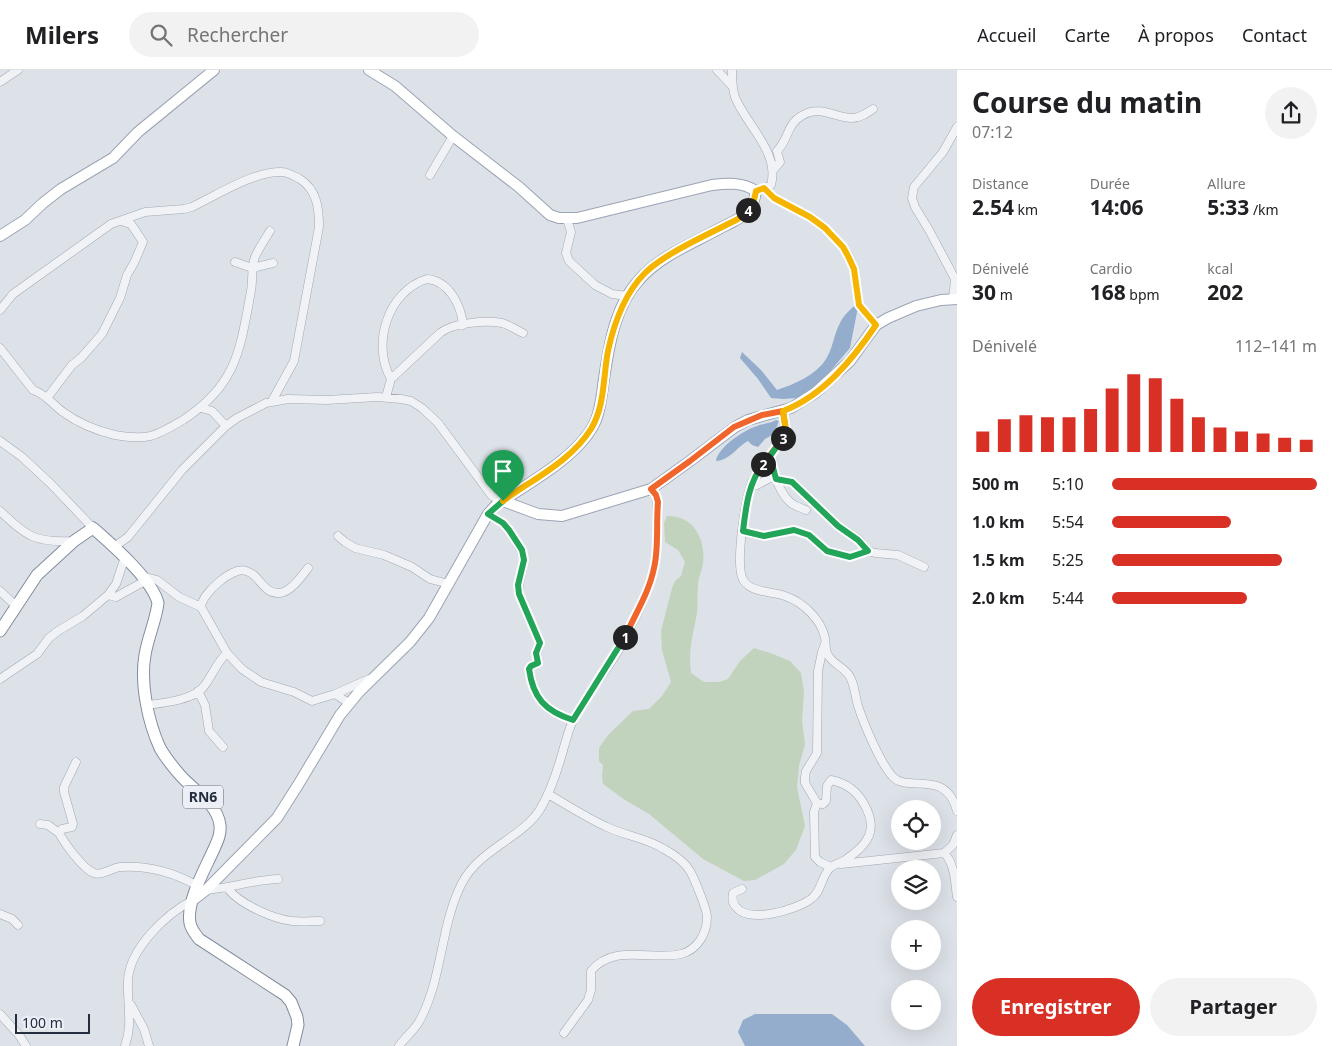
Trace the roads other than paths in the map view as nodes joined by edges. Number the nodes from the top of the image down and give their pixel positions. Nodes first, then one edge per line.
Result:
1 (18, 70) edge
2 (214, 70) edge
3 (369, 70) edge
4 (717, 70) edge
5 (732, 70) edge
6 (0, 82) edge
7 (732, 86) junction
8 (873, 109) dead end
9 (957, 127) edge
10 (453, 136) junction
11 (773, 170) junction
12 (430, 175) dead end
13 (760, 189) junction
14 (567, 219) junction
15 (120, 220) junction
16 (270, 231) dead end
17 (0, 236) edge
18 (235, 262) dead end
19 (273, 264) dead end
20 (252, 268) junction
21 (628, 296) junction
22 (955, 300) edge
23 (0, 310) edge
24 (463, 325) junction
25 (876, 325) junction
26 (523, 333) dead end
27 (0, 348) edge
28 (391, 379) junction
29 (386, 397) junction
30 (48, 398) junction
31 (208, 401) junction
32 (272, 401) junction
33 (202, 408) junction
34 (212, 411) junction
35 (783, 411) junction
36 (226, 426) junction
37 (0, 441) edge
38 (770, 456) junction
39 (776, 479) junction
40 (751, 486) junction
41 (651, 489) junction
42 (503, 501) junction
43 (806, 510) dead end
44 (0, 511) edge
45 (488, 514) junction
46 (92, 528) junction
47 (743, 531) junction
48 (338, 536) dead end
49 (74, 541) junction
50 (114, 546) junction
51 (868, 551) junction
52 (125, 557) junction
53 (924, 567) dead end
54 (308, 568) dead end
55 (143, 578) junction
56 (449, 584) junction
57 (0, 591) edge
58 (108, 595) junction
59 (16, 606) junction
60 (201, 607) junction
61 (0, 631) edge
62 (825, 644) junction
63 (227, 652) junction
64 (373, 678) junction
65 (0, 679) edge
66 (198, 692) junction
67 (335, 694) junction
68 (349, 703) junction
69 (147, 705) junction
70 (573, 720) junction
71 (223, 747) dead end
72 (76, 762) dead end
73 (548, 794) junction
74 (817, 803) junction
75 (957, 811) edge
76 (40, 824) dead end
77 (59, 833) junction
78 (957, 835) edge
79 (944, 853) junction
80 (835, 866) junction
81 (278, 879) dead end
82 (202, 888) junction
83 (227, 888) junction
84 (742, 889) dead end
85 (957, 898) edge
86 (193, 900) junction
87 (0, 914) edge
88 (320, 920) dead end
89 (18, 925) dead end
90 (130, 1003) junction
91 (0, 1014) edge
92 (564, 1033) dead end
93 (26, 1046) edge
94 (125, 1046) edge
95 (149, 1046) edge
96 (293, 1046) edge
97 (399, 1046) edge

1 - 6 street
2 - 17 main road
3 - 10 main road
4 - 7 street
5 - 7 street
7 - 11 street
8 - 11 street
9 - 22 street
10 - 12 street
10 - 14 main road
11 - 13 street
13 - 14 main road
13 - 21 main road
13 - 25 street
14 - 21 street
15 - 23 street
15 - 30 street
15 - 32 street
16 - 20 street
18 - 20 street
19 - 20 street
20 - 31 street
21 - 42 main road
22 - 25 main road
24 - 26 street
24 - 28 street
24 - 28 street
25 - 35 main road
27 - 30 street
28 - 29 street
29 - 32 street
29 - 42 street
30 - 33 street
31 - 33 street
31 - 34 street
32 - 36 street
33 - 34 street
34 - 36 street
35 - 38 street
35 - 41 main road
36 - 50 street
37 - 46 street
38 - 39 street
38 - 40 street
39 - 40 street
39 - 43 street
39 - 51 street
40 - 47 street
41 - 42 main road
41 - 70 street
42 - 45 main road
44 - 49 street
45 - 56 main road
45 - 70 street
46 - 49 highway
46 - 50 highway, RN6
47 - 51 street
47 - 62 street
48 - 56 street
49 - 59 highway
50 - 52 highway, RN6
51 - 53 street
52 - 55 highway, RN6
52 - 58 street
54 - 60 street
55 - 58 street
55 - 60 street
55 - 69 highway, RN6
56 - 64 main road
57 - 59 street
58 - 65 street
59 - 61 highway
60 - 63 street
62 - 74 street
62 - 75 street
63 - 66 street
63 - 67 street
64 - 67 street
64 - 68 main road
66 - 69 street
66 - 71 street
67 - 68 street
68 - 82 main road
69 - 82 highway, RN6
70 - 73 street
72 - 77 street
73 - 92 street
73 - 97 street
74 - 80 street
74 - 80 street
76 - 77 street
77 - 82 street
78 - 79 street
79 - 80 street
79 - 85 street
80 - 84 street
81 - 83 street
82 - 83 street
82 - 86 highway, RN6
83 - 88 street
86 - 90 street
86 - 96 highway, RN6
87 - 89 street
90 - 94 street
90 - 95 street
91 - 93 street

